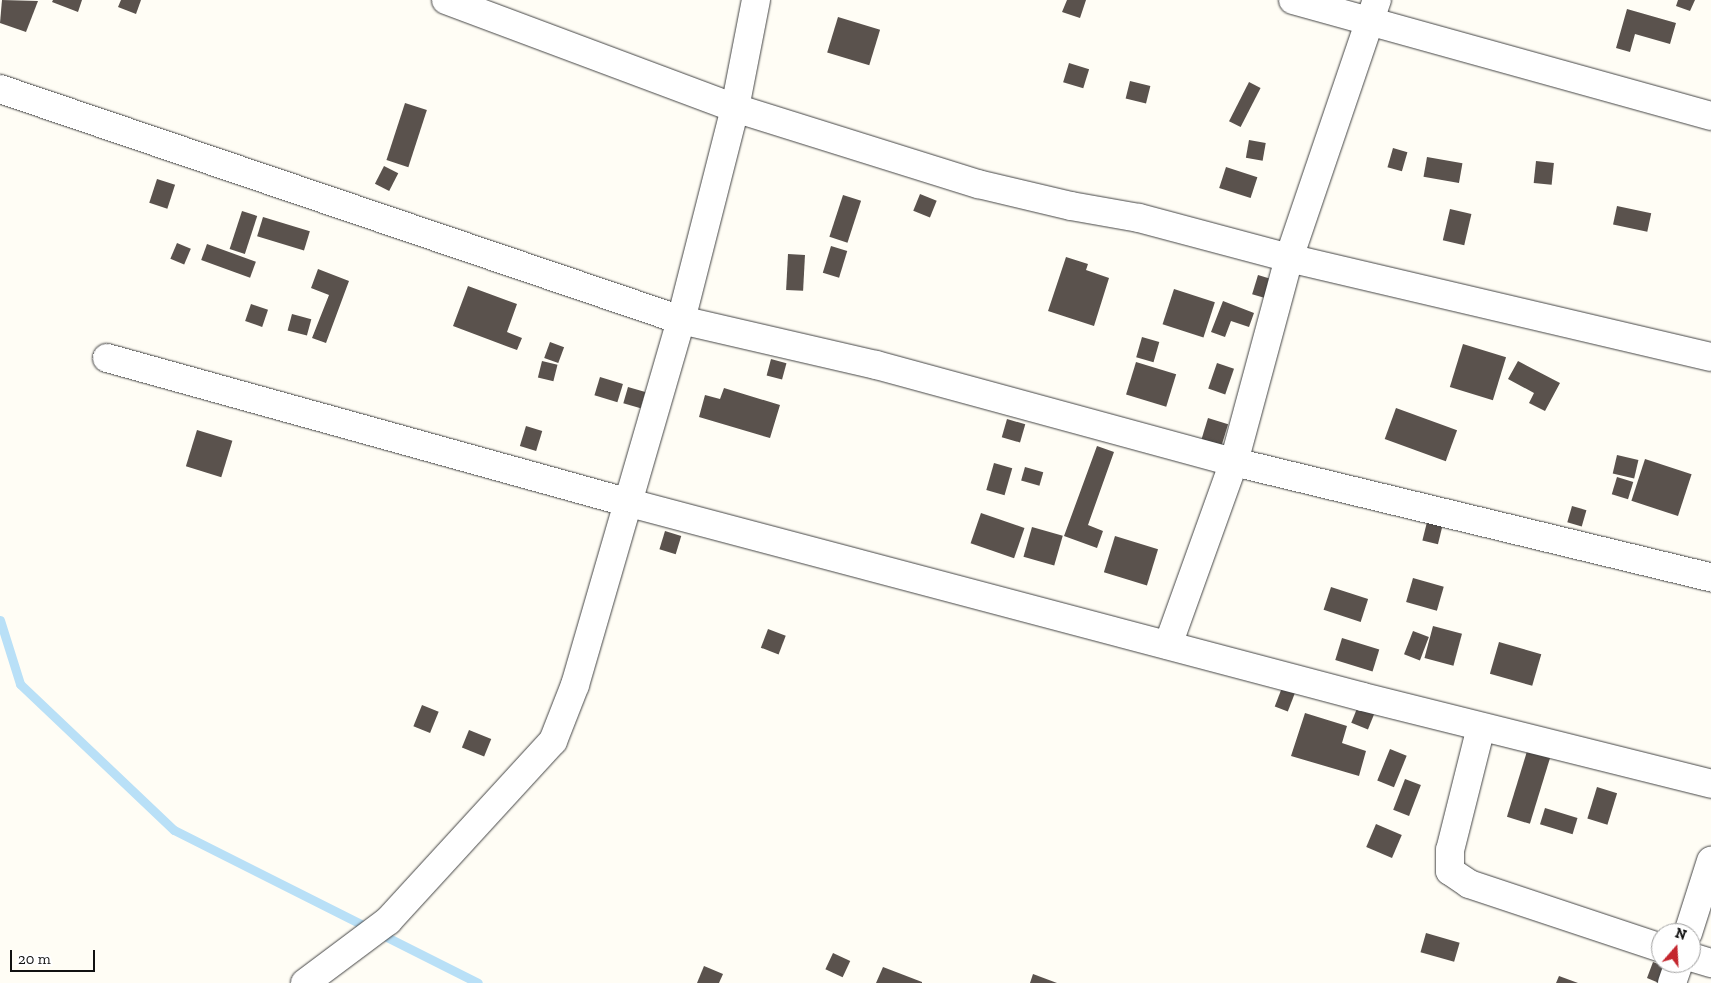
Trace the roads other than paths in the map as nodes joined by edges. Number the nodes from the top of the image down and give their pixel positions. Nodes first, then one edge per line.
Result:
1 (446, 0) edge
2 (756, 0) edge
3 (1293, 0) edge
4 (1373, 12) edge
5 (0, 88) edge
6 (735, 108) junction
7 (1711, 116) edge
8 (1289, 258) junction
9 (681, 320) junction
10 (1711, 357) edge
11 (107, 358) dead end
12 (1234, 462) junction
13 (626, 502) junction
14 (1711, 577) edge
15 (1168, 645) junction
16 (1481, 727) junction
17 (1711, 784) edge
18 (1711, 861) edge
19 (1691, 923) edge
20 (1651, 945) edge
21 (304, 983) edge

1 - 6 street
2 - 6 street
3 - 4 street
4 - 7 street
4 - 8 street
5 - 9 street
6 - 8 street
6 - 9 street
8 - 10 street
8 - 12 street
9 - 12 street
9 - 13 street
11 - 13 street
12 - 14 street
12 - 15 street
13 - 15 street
13 - 21 street
15 - 16 street
16 - 17 street
16 - 20 street
18 - 19 street

